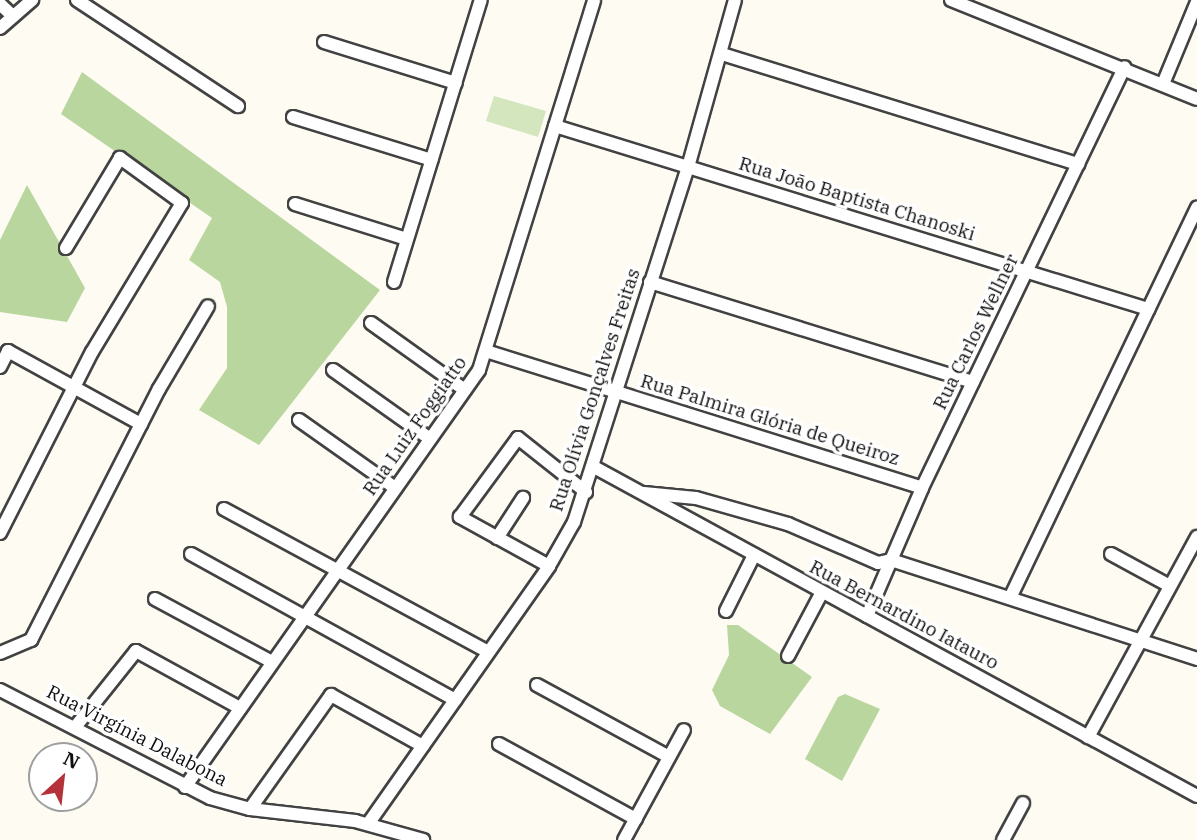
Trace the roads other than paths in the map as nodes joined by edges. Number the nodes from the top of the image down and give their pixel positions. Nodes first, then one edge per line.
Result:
1 (32, 0) edge
2 (77, 0) edge
3 (481, 0) edge
4 (594, 0) edge
5 (735, 0) edge
6 (951, 0) edge
7 (1197, 2) edge
8 (0, 4) edge
9 (13, 16) junction
10 (0, 28) edge
11 (324, 42) dead end
12 (722, 54) junction
13 (1125, 67) junction
14 (456, 83) junction
15 (1163, 84) junction
16 (1197, 99) edge
17 (238, 106) dead end
18 (293, 117) dead end
19 (555, 126) junction
20 (432, 160) junction
21 (1078, 164) junction
22 (688, 167) junction
23 (295, 204) dead end
24 (1197, 207) edge
25 (407, 239) junction
26 (66, 248) dead end
27 (1026, 272) junction
28 (394, 282) dead end
29 (650, 282) junction
30 (208, 306) dead end
31 (1148, 309) junction
32 (371, 323) dead end
33 (486, 351) junction
34 (0, 367) edge
35 (333, 370) dead end
36 (973, 382) junction
37 (74, 388) junction
38 (465, 390) junction
39 (615, 392) junction
40 (299, 420) dead end
41 (141, 424) junction
42 (430, 439) junction
43 (594, 467) junction
44 (396, 488) junction
45 (922, 488) junction
46 (586, 492) junction
47 (640, 492) junction
48 (523, 498) dead end
49 (224, 509) dead end
50 (0, 533) edge
51 (1197, 537) edge
52 (498, 538) junction
53 (191, 554) dead end
54 (754, 555) junction
55 (1111, 555) dead end
56 (891, 560) junction
57 (549, 566) junction
58 (337, 570) junction
59 (1170, 586) junction
60 (822, 592) junction
61 (1010, 598) junction
62 (155, 599) dead end
63 (726, 611) dead end
64 (305, 617) junction
65 (867, 617) junction
66 (1140, 640) junction
67 (488, 652) junction
68 (0, 653) edge
69 (788, 656) dead end
70 (1197, 659) edge
71 (272, 662) junction
72 (537, 685) dead end
73 (0, 690) edge
74 (455, 699) junction
75 (240, 708) junction
76 (76, 726) junction
77 (684, 730) dead end
78 (1088, 737) junction
79 (499, 744) dead end
80 (423, 746) junction
81 (669, 757) junction
82 (185, 787) junction
83 (1197, 796) edge
84 (1023, 803) dead end
85 (250, 809) junction
86 (636, 819) junction
87 (368, 824) junction
88 (423, 840) edge
89 (624, 840) edge
90 (1003, 840) edge

1 - 9 street
2 - 17 street
3 - 14 street
4 - 19 street, Rua Luiz Foggiatto
5 - 12 street, Rua Olívia Gonçalves Freitas
6 - 13 street
7 - 15 street
8 - 9 street
9 - 10 street
11 - 14 street
12 - 21 street
12 - 22 street, Rua Olívia Gonçalves Freitas
13 - 15 street
13 - 21 street, Rua Carlos Wellner
14 - 20 street
15 - 16 street
18 - 20 street
19 - 22 street, Rua João Baptista Chanoski
19 - 33 street, Rua Luiz Foggiatto
20 - 25 street
21 - 27 street, Rua Carlos Wellner
22 - 27 street, Rua João Baptista Chanoski
22 - 29 street, Rua Olívia Gonçalves Freitas
23 - 25 street
24 - 31 street
25 - 28 street
26 - 37 street
27 - 31 street, Rua João Baptista Chanoski
27 - 36 street, Rua Carlos Wellner
29 - 36 street
29 - 39 street, Rua Olívia Gonçalves Freitas
30 - 41 street
31 - 61 street
32 - 38 street
33 - 38 street, Rua Luiz Foggiatto
33 - 39 street, Rua Palmira Glória de Queiroz
34 - 37 street
35 - 42 street
36 - 45 street, Rua Carlos Wellner
37 - 41 street
37 - 50 street
38 - 42 street, Rua Luiz Foggiatto
39 - 43 street, Rua Olívia Gonçalves Freitas
39 - 45 street, Rua Palmira Glória de Queiroz
40 - 44 street
41 - 68 street
42 - 44 street, Rua Luiz Foggiatto
43 - 46 street, Rua Olívia Gonçalves Freitas
43 - 47 street, Rua Bernardino Iatauro
44 - 58 street, Rua Luiz Foggiatto
45 - 56 street, Rua Carlos Wellner
46 - 52 street
46 - 57 street, Rua Olívia Gonçalves Freitas
47 - 54 street, Rua Bernardino Iatauro
47 - 56 street
48 - 52 street
49 - 58 street
51 - 59 street
52 - 57 street
53 - 64 street
54 - 60 street, Rua Bernardino Iatauro
54 - 63 street
55 - 59 street
56 - 61 street
56 - 65 street, Rua Carlos Wellner
57 - 67 street, Rua Olívia Gonçalves Freitas
58 - 64 street, Rua Luiz Foggiatto
58 - 67 street
59 - 66 street
60 - 65 street, Rua Bernardino Iatauro
60 - 69 street
61 - 66 street
62 - 71 street
64 - 71 street, Rua Luiz Foggiatto
64 - 74 street
65 - 78 street, Rua Bernardino Iatauro
66 - 70 street
66 - 78 street
67 - 74 street, Rua Olívia Gonçalves Freitas
71 - 75 street, Rua Luiz Foggiatto
72 - 81 street
73 - 76 street, Rua Virgínia Dalabona
74 - 80 street, Rua Olívia Gonçalves Freitas
75 - 76 street
75 - 82 street, Rua Luiz Foggiatto
76 - 82 street, Rua Virgínia Dalabona
77 - 81 street
78 - 83 street, Rua Bernardino Iatauro
79 - 86 street
80 - 85 street
80 - 87 street, Rua Olívia Gonçalves Freitas
81 - 86 street
82 - 85 street, Rua Virgínia Dalabona
84 - 90 street
85 - 87 street, Rua Virgínia Dalabona
86 - 89 street
87 - 88 street, Rua Virgínia Dalabona

